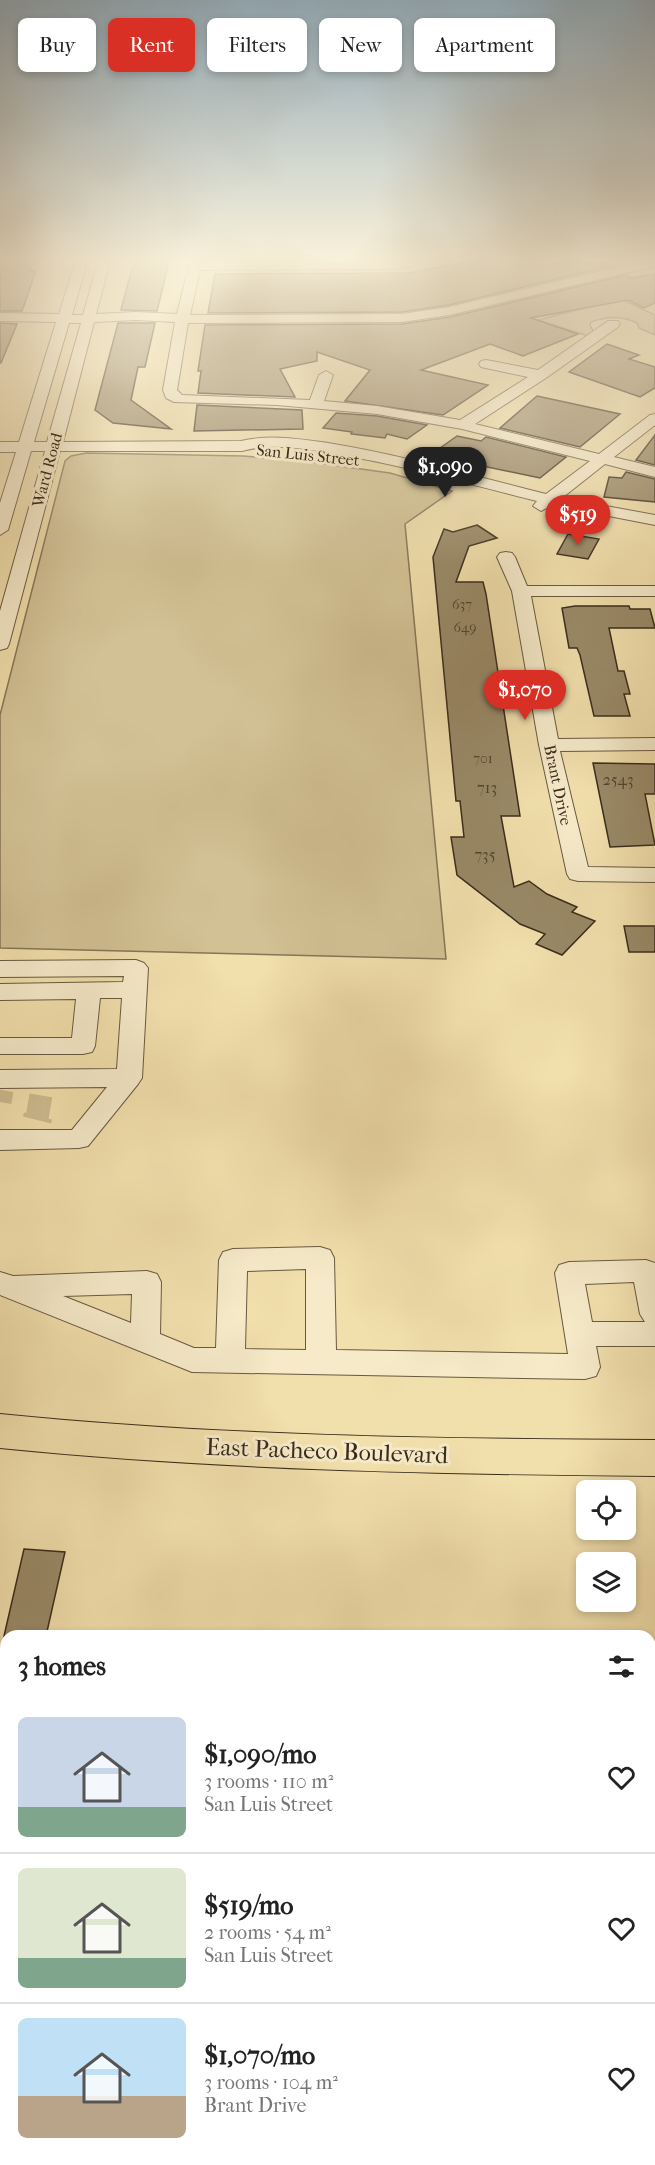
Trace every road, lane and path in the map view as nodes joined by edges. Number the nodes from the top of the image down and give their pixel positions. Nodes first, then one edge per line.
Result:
1 (51, 363) edge
2 (77, 363) edge
3 (176, 363) edge
4 (558, 363) edge
5 (486, 364) dead end
6 (326, 375) dead end
7 (541, 375) junction
8 (316, 403) junction
9 (655, 417) edge
10 (462, 425) junction
11 (0, 447) edge
12 (26, 447) junction
13 (54, 447) junction
14 (598, 460) junction
15 (655, 472) edge
16 (544, 503) junction
17 (655, 520) edge
18 (655, 528) edge
19 (0, 530) edge
20 (506, 557) dead end
21 (521, 591) junction
22 (655, 591) edge
23 (0, 644) edge
24 (655, 744) edge
25 (549, 745) junction
26 (655, 875) edge
27 (0, 969) edge
28 (89, 990) junction
29 (135, 990) junction
30 (0, 992) edge
31 (0, 1046) edge
32 (129, 1078) junction
33 (2, 1083) edge
34 (0, 1140) edge
35 (4, 1284) edge
36 (655, 1314) edge
37 (579, 1334) junction
38 (655, 1334) edge
39 (145, 1342) junction
40 (230, 1361) junction
41 (321, 1362) junction
42 (0, 1431) edge
43 (655, 1458) edge

1 - 12 street, Ward Road
2 - 13 street, Ward Road
3 - 8 street
4 - 7 street
5 - 7 street
6 - 8 street
7 - 10 street
8 - 10 street
9 - 14 street
10 - 14 street
11 - 12 street, San Luis Street
12 - 13 street, San Luis Street
12 - 19 street, Ward Road
13 - 16 street, San Luis Street
13 - 23 street, Ward Road
14 - 15 street
14 - 16 street
16 - 17 street, San Luis Street
16 - 18 street, San Luis Street
20 - 21 street, Brant Drive
21 - 22 street
21 - 25 street, Brant Drive
24 - 25 street
25 - 26 street, Brant Drive
27 - 29 street
28 - 29 street
28 - 30 street
28 - 31 street
29 - 32 street
32 - 33 street
32 - 34 street
35 - 39 street
35 - 39 street
36 - 37 street
37 - 38 street
37 - 41 street
39 - 40 street
40 - 41 street
40 - 41 street
42 - 43 highway, East Pacheco Boulevard

